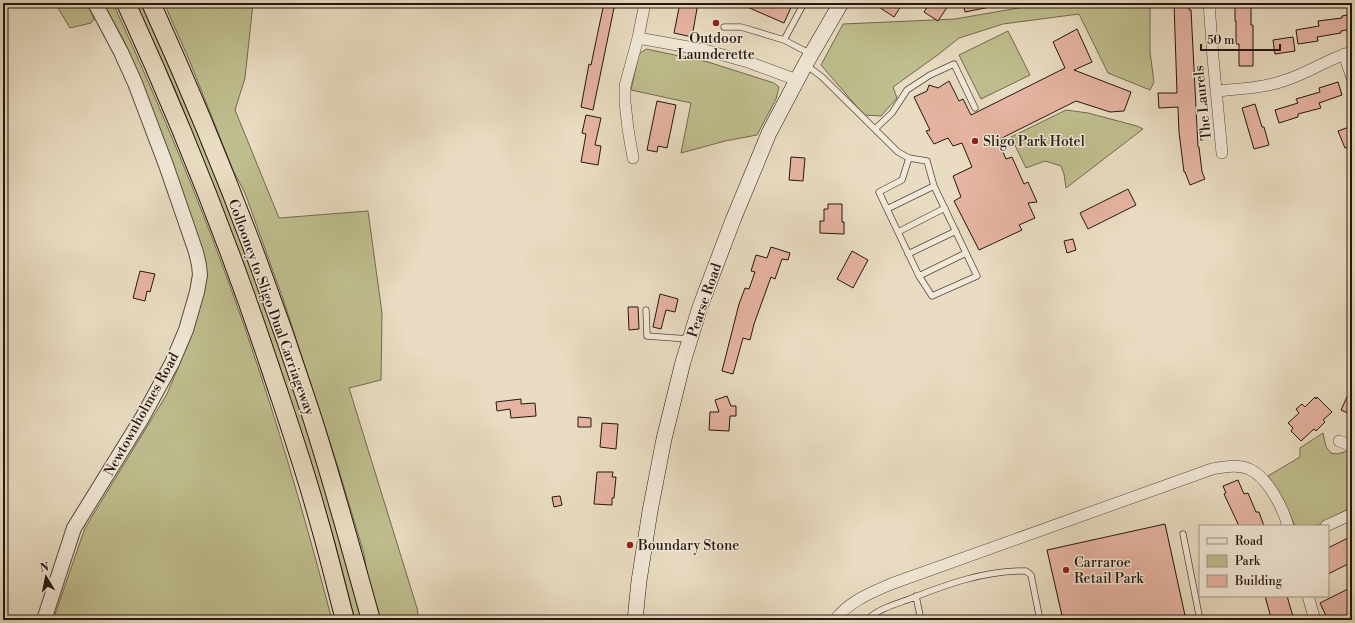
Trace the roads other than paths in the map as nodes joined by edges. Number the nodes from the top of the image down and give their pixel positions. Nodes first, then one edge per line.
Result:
1 (95, 3) edge
2 (126, 3) edge
3 (151, 3) edge
4 (645, 3) edge
5 (804, 3) edge
6 (1209, 3) edge
7 (835, 5) edge
8 (724, 27) dead end
9 (638, 38) junction
10 (784, 40) junction
11 (1348, 53) edge
12 (809, 59) junction
13 (1352, 78) edge
14 (797, 80) junction
15 (1216, 91) junction
16 (975, 108) dead end
17 (875, 129) junction
18 (1222, 153) dead end
19 (633, 158) dead end
20 (909, 158) junction
21 (934, 186) junction
22 (945, 208) junction
23 (887, 209) junction
24 (956, 231) junction
25 (898, 232) junction
26 (966, 253) junction
27 (908, 254) junction
28 (919, 276) junction
29 (646, 310) dead end
30 (690, 339) junction
31 (1339, 441) dead end
32 (1352, 446) edge
33 (1352, 514) edge
34 (1288, 525) edge
35 (1328, 525) edge
36 (1183, 534) dead end
37 (916, 596) junction
38 (1308, 597) edge
39 (44, 620) edge
40 (345, 620) edge
41 (371, 620) edge
42 (635, 620) edge
43 (835, 620) edge
44 (867, 620) edge
45 (921, 620) edge
46 (1040, 620) edge
47 (1200, 620) edge
48 (1315, 620) edge

1 - 39 street, Newtownholmes Road
2 - 40 highway, Collooney to Sligo Dual Carriageway
3 - 41 highway, Collooney to Sligo Dual Carriageway
4 - 9 street
5 - 10 lane
6 - 15 street, The Laurels
7 - 12 main road, Pearse Road
8 - 10 lane
9 - 14 street
9 - 19 street
10 - 12 lane
11 - 13 street
11 - 15 street
12 - 14 main road, Pearse Road
12 - 17 lane
14 - 30 main road, Pearse Road
15 - 18 street, The Laurels
16 - 17 lane
17 - 20 lane
20 - 21 lane
20 - 23 lane
21 - 22 lane
21 - 23 lane
22 - 24 lane
22 - 25 lane
23 - 25 lane
24 - 26 lane
24 - 27 lane
25 - 27 lane
26 - 28 lane
26 - 28 lane
27 - 28 lane
29 - 30 lane
30 - 42 main road, Pearse Road
31 - 32 street
33 - 35 street
34 - 43 street
36 - 47 lane
37 - 44 lane
37 - 45 lane
37 - 46 lane
38 - 48 street

